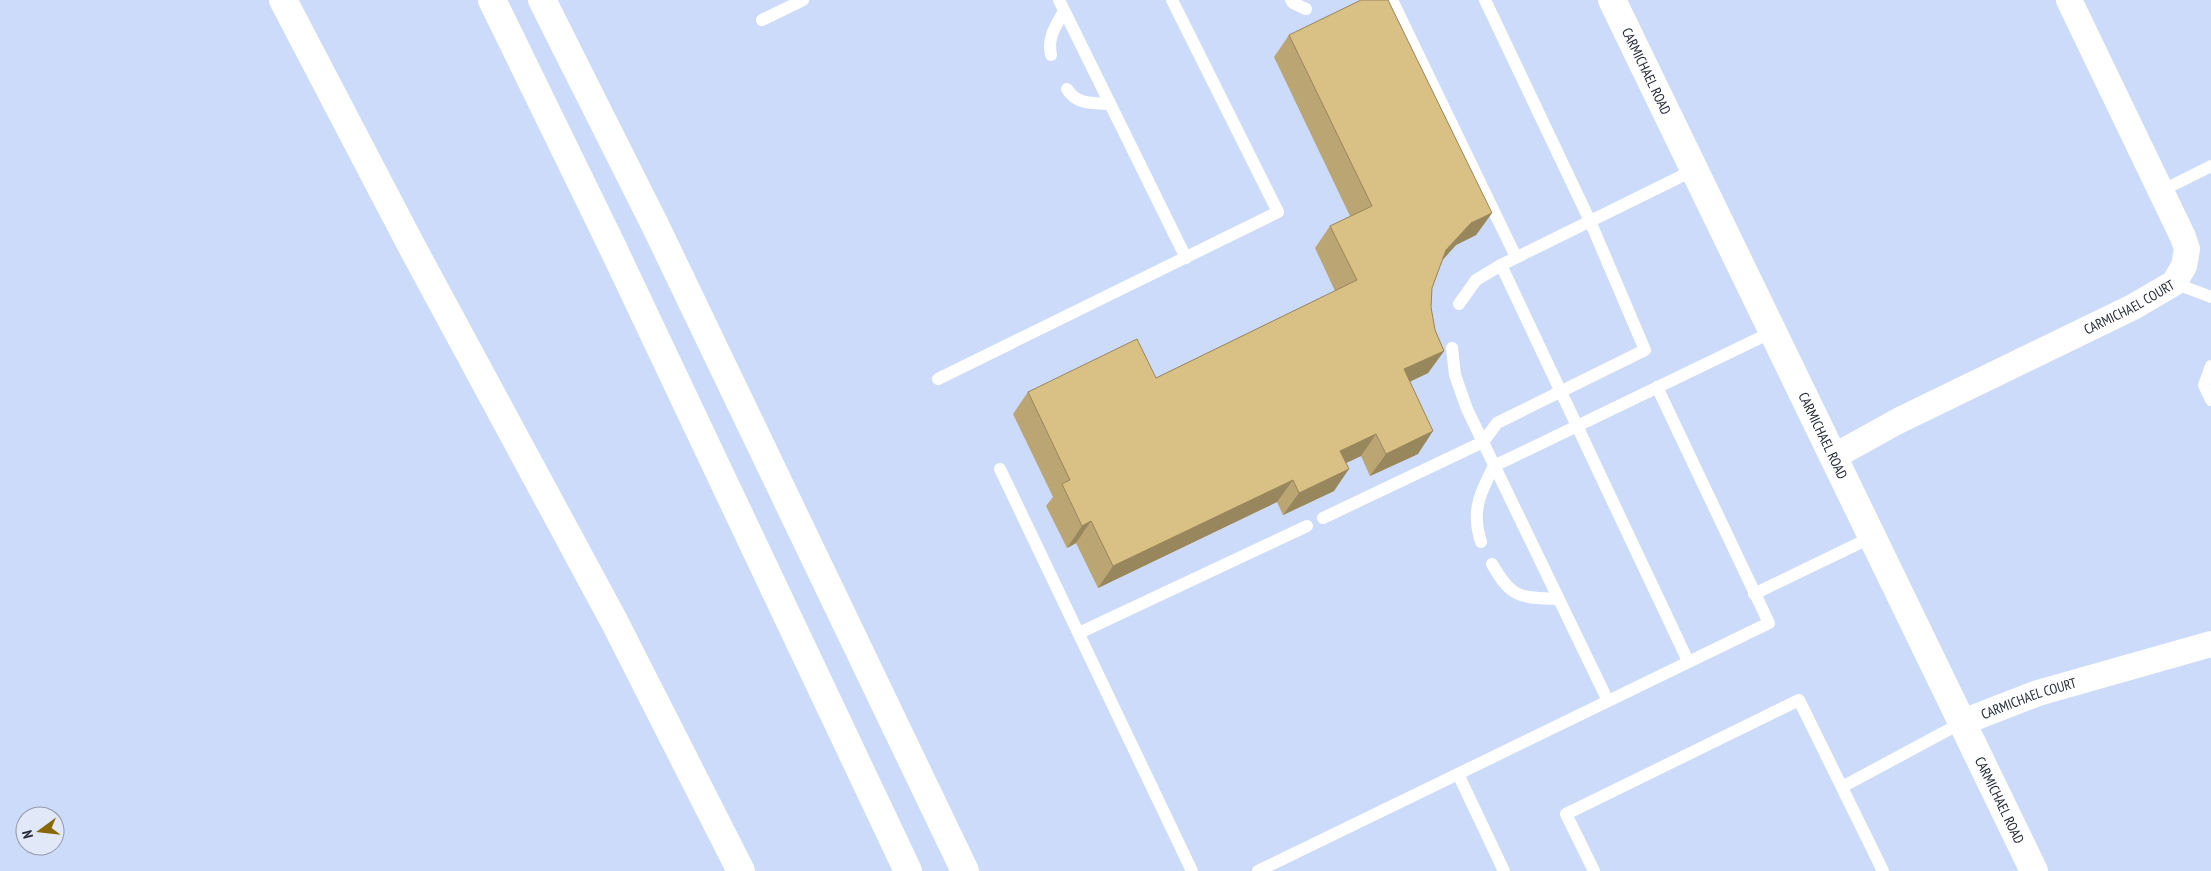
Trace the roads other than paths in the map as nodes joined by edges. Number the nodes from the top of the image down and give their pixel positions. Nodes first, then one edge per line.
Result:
1 (283, 0) edge
2 (492, 0) edge
3 (542, 0) edge
4 (803, 0) edge
5 (1172, 0) edge
6 (1291, 0) edge
7 (1392, 0) edge
8 (1485, 0) edge
9 (1612, 0) edge
10 (2069, 0) edge
11 (1061, 5) edge
12 (1306, 10) dead end
13 (762, 20) dead end
14 (1052, 55) dead end
15 (1067, 89) dead end
16 (1110, 104) junction
17 (2211, 166) edge
18 (1694, 170) junction
19 (2161, 191) junction
20 (1590, 221) junction
21 (1516, 257) junction
22 (1186, 258) junction
23 (1501, 265) junction
24 (2174, 283) junction
25 (2211, 297) edge
26 (1459, 304) dead end
27 (1772, 332) junction
28 (1452, 348) dead end
29 (2211, 366) edge
30 (938, 379) dead end
31 (1657, 388) junction
32 (1561, 393) junction
33 (2211, 400) edge
34 (1576, 426) junction
35 (1482, 442) junction
36 (1833, 457) junction
37 (1494, 466) junction
38 (1000, 469) dead end
39 (1323, 518) dead end
40 (1307, 526) dead end
41 (1872, 537) junction
42 (1482, 542) dead end
43 (1492, 564) dead end
44 (1754, 594) junction
45 (1558, 599) junction
46 (1079, 633) junction
47 (2211, 644) edge
48 (1688, 661) junction
49 (1608, 701) junction
50 (1963, 722) junction
51 (1458, 774) junction
52 (1842, 787) junction
53 (741, 871) edge
54 (908, 871) edge
55 (965, 871) edge
56 (1192, 871) edge
57 (1258, 871) edge
58 (1504, 871) edge
59 (1594, 871) edge
60 (1883, 871) edge
61 (2034, 871) edge

1 - 53 main road
2 - 54 main road
3 - 55 main road
4 - 13 lane
5 - 22 lane
6 - 12 lane
7 - 21 lane
8 - 20 lane
9 - 18 main road, CARMICHAEL ROAD
10 - 19 street, CARMICHAEL COURT
11 - 14 lane
11 - 16 lane
15 - 16 lane
16 - 22 lane
17 - 19 lane
18 - 20 lane
18 - 27 main road, CARMICHAEL ROAD
19 - 24 street, CARMICHAEL COURT
20 - 21 lane
20 - 32 lane
21 - 23 lane
22 - 30 lane
23 - 26 lane
23 - 32 lane
24 - 25 lane
24 - 36 street, CARMICHAEL COURT
27 - 31 lane
27 - 36 main road, CARMICHAEL ROAD
28 - 35 lane
29 - 33 lane
31 - 34 lane
31 - 44 lane
32 - 34 lane
32 - 35 lane
34 - 37 lane
34 - 48 lane
35 - 37 lane
35 - 39 lane
36 - 41 main road, CARMICHAEL ROAD
37 - 42 lane
37 - 45 lane
38 - 46 lane
40 - 46 lane
41 - 44 lane
41 - 50 main road, CARMICHAEL ROAD
43 - 45 lane
44 - 48 lane
45 - 49 lane
46 - 56 lane
47 - 50 street, CARMICHAEL COURT
48 - 49 lane
49 - 51 lane
50 - 52 lane
50 - 61 main road, CARMICHAEL ROAD
51 - 57 lane
51 - 58 lane
52 - 59 lane
52 - 60 lane

